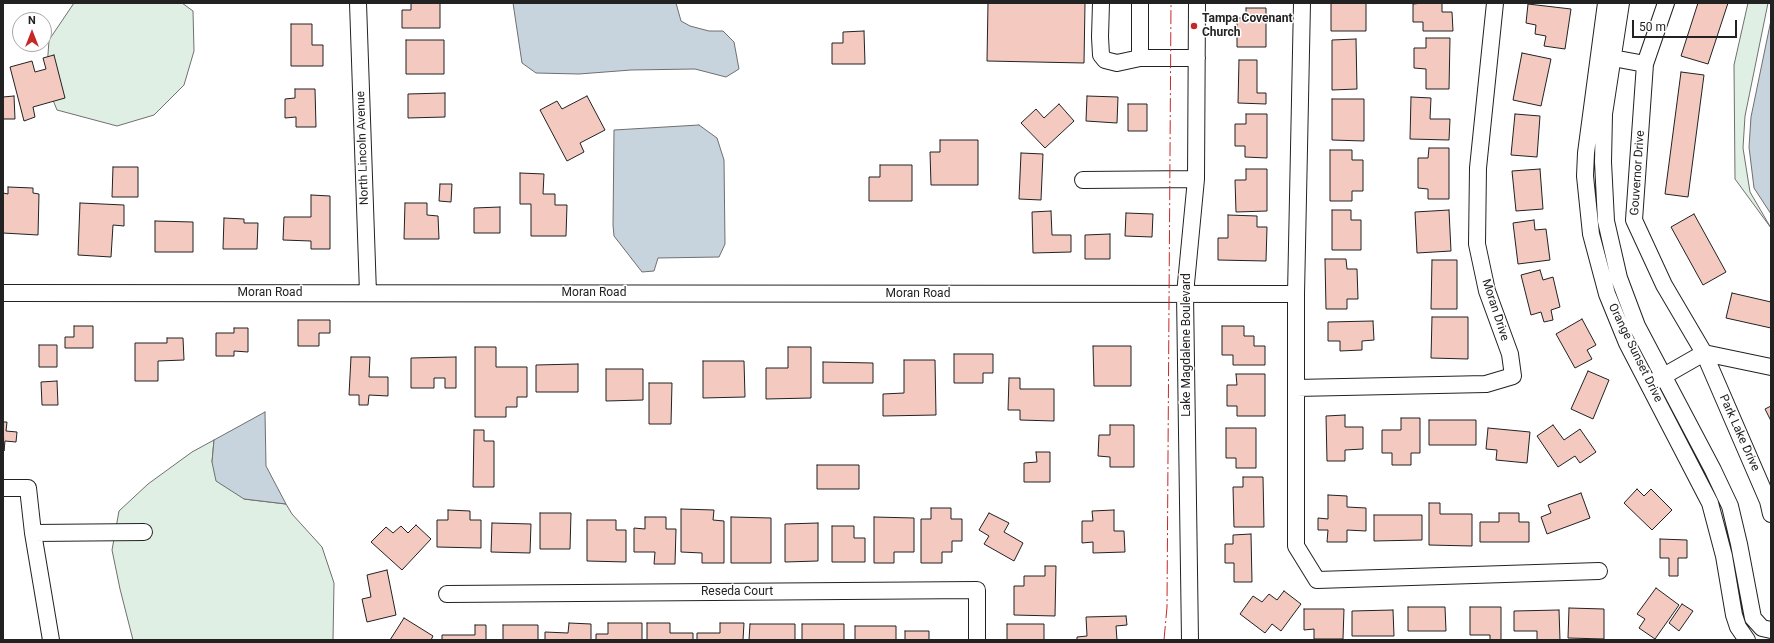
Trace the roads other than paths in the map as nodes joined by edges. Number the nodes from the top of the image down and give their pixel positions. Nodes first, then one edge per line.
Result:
1 (358, 3) edge
2 (1101, 3) edge
3 (1140, 3) edge
4 (1197, 3) edge
5 (1302, 3) edge
6 (1496, 3) edge
7 (1606, 3) edge
8 (1621, 3) edge
9 (1666, 3) edge
10 (1605, 57) junction
11 (1140, 58) junction
12 (1197, 58) junction
13 (1645, 64) junction
14 (1196, 179) junction
15 (1082, 180) dead end
16 (3, 293) edge
17 (368, 293) junction
18 (1184, 294) junction
19 (1296, 294) junction
20 (1704, 353) junction
21 (1771, 367) edge
22 (1663, 376) junction
23 (1649, 384) junction
24 (1296, 388) junction
25 (3, 488) edge
26 (1771, 514) edge
27 (144, 532) dead end
28 (33, 533) junction
29 (1599, 571) dead end
30 (446, 594) dead end
31 (1771, 630) edge
32 (51, 640) edge
33 (977, 640) edge
34 (1190, 640) edge
35 (1747, 640) edge

1 - 17 street, North Lincoln Avenue
2 - 11 street
3 - 11 street
4 - 12 street, Lake Magdalene Boulevard
5 - 19 street
6 - 24 street, Moran Drive
7 - 10 street, Orange Sunset Drive
8 - 10 street, Orange Sunset Drive
9 - 13 street, Gouvernor Drive
10 - 13 street
10 - 22 street, Orange Sunset Drive
10 - 23 street, Orange Sunset Drive
11 - 12 street
12 - 14 street, Lake Magdalene Boulevard
13 - 20 street, Gouvernor Drive
14 - 15 street
14 - 18 street, Lake Magdalene Boulevard
16 - 17 street, Moran Road
17 - 18 street, Moran Road
18 - 19 street, Moran Road
18 - 34 street, Lake Magdalene Boulevard
19 - 24 street
20 - 21 street
20 - 22 street
20 - 26 street, Park Lake Drive
22 - 23 street
22 - 31 street, Orange Sunset Drive
23 - 35 street, Orange Sunset Drive
24 - 29 street
25 - 28 street
27 - 28 street
28 - 32 street
30 - 33 street, Reseda Court

